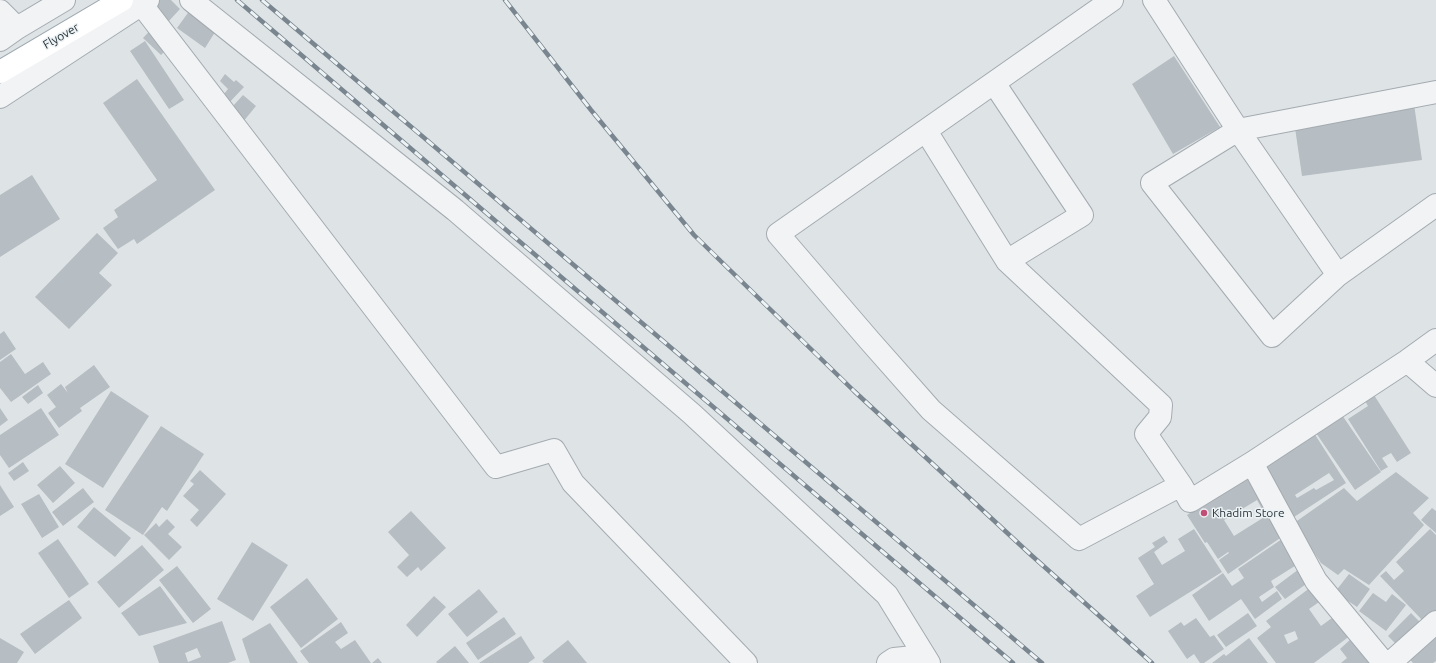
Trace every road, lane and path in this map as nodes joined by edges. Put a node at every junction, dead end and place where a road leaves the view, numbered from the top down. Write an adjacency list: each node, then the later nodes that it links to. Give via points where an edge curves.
1 (64, 0): 7 (street)
2 (191, 0): 23 (street, via 455,210 692,414 887,595)
3 (1112, 0): 9 (street)
4 (1154, 0): 12 (street)
5 (137, 2): 8 (main road, Flyover); 11 (street); 24 (street, via 496,467 554,450 573,483)
6 (0, 11): 7 (street)
7 (8, 34)
8 (0, 72)
9 (994, 83): 13 (street); 15 (street, via 1082,215)
10 (1436, 92): 12 (street)
11 (0, 97)
12 (1238, 130): 16 (street); 16 (street, via 1152,183 1272,336)
13 (926, 131): 15 (street); 21 (street, via 778,234 931,410 1079,539)
14 (1436, 205): 16 (street)
15 (1007, 261): 21 (street, via 1161,405 1160,417 1146,434)
16 (1338, 275)
17 (1436, 340): 18 (street)
18 (1407, 361): 19 (street); 20 (street)
19 (1436, 386)
20 (1252, 463): 21 (street, via 1190,501); 26 (street, via 1316,581)
21 (1181, 485)
22 (1436, 622): 26 (street)
23 (927, 659): 25 (street, via 894,658)
24 (746, 663)
25 (888, 663)
26 (1390, 663)

